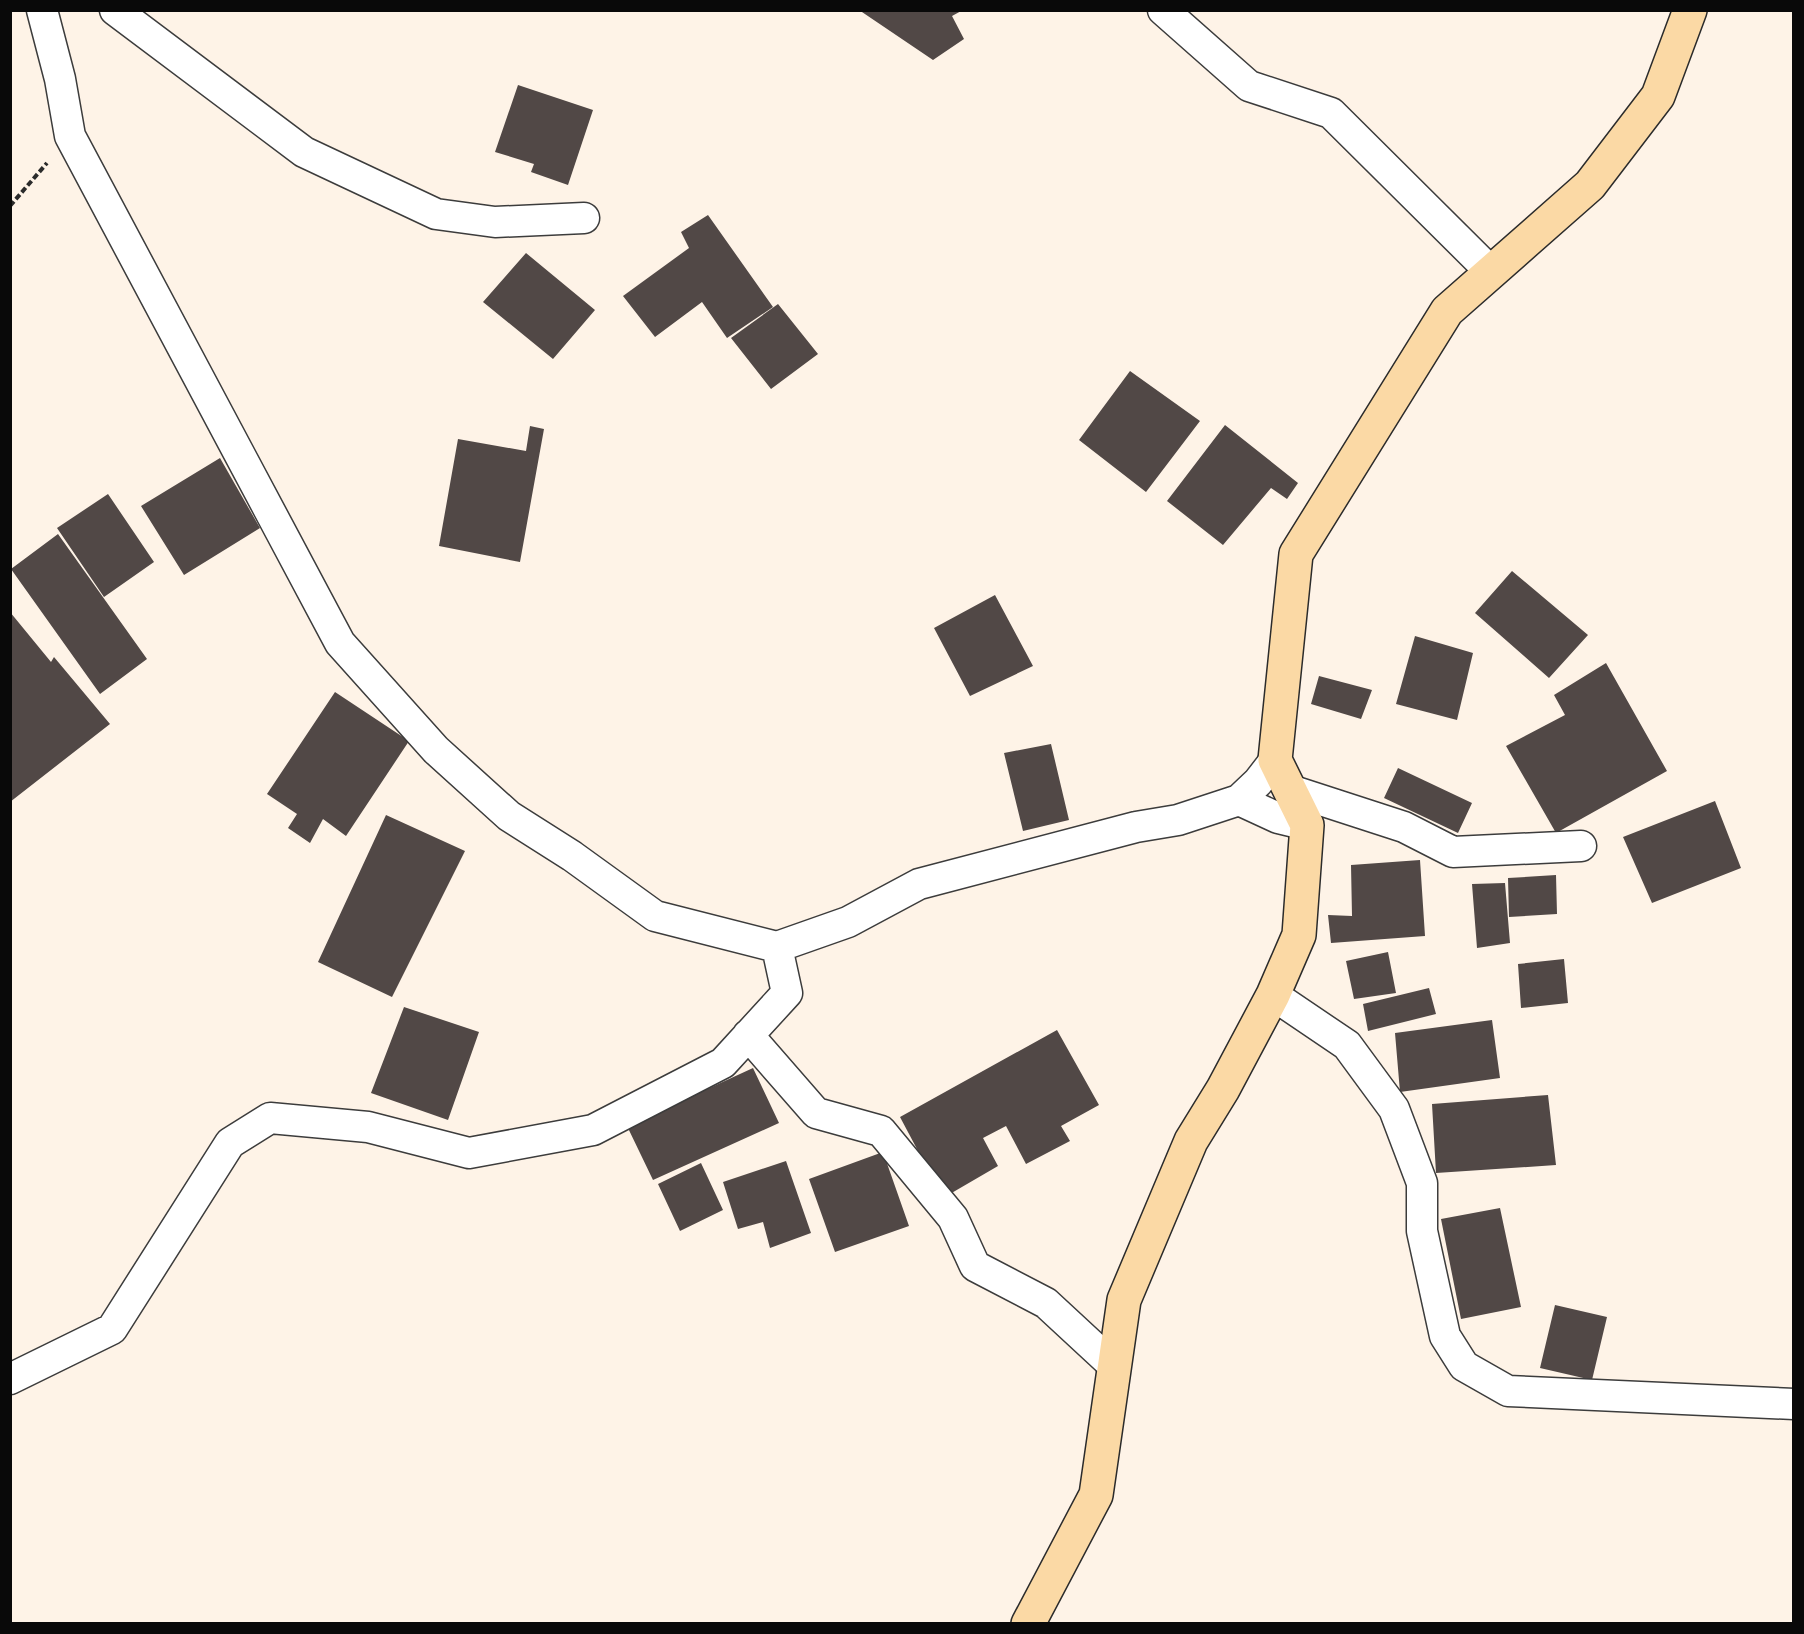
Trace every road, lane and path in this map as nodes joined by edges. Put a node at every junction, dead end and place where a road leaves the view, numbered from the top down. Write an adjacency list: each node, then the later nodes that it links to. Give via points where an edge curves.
1 (42, 10): 5 (street)
2 (115, 10): 7 (street, via 304,152 436,214 495,222)
3 (1164, 10): 8 (street, via 1249,86 1331,113)
4 (1690, 10): 8 (street, via 1658,96 1617,150 1590,185)
5 (70, 136): 6 (path); 14 (street, via 339,643 436,750 509,816 655,916)
6 (10, 206)
7 (584, 218)
8 (1491, 272): 9 (street, via 1447,311 1296,554)
9 (1275, 760): 10 (street); 11 (street)
10 (1290, 790): 12 (street); 13 (street, via 1404,827 1453,852)
11 (1239, 800): 12 (street, via 1278,818); 14 (street, via 1178,820 1136,827 919,884 848,922)
12 (1307, 825): 15 (street, via 1299,935)
13 (1581, 846)
14 (777, 947): 16 (street, via 787,993)
15 (1273, 995): 17 (street, via 1191,1141 1124,1300); 19 (street, via 1347,1045 1394,1109 1422,1183 1422,1231 1445,1336 1464,1366 1508,1391)
16 (748, 1035): 17 (street, via 816,1113 881,1131 953,1218 975,1266 1046,1303); 18 (street, via 723,1063 593,1130 469,1153 368,1127 270,1118 230,1143 112,1329)
17 (1114, 1366): 20 (street, via 1096,1495)
18 (10, 1380)
19 (1794, 1404)
20 (1028, 1623)

